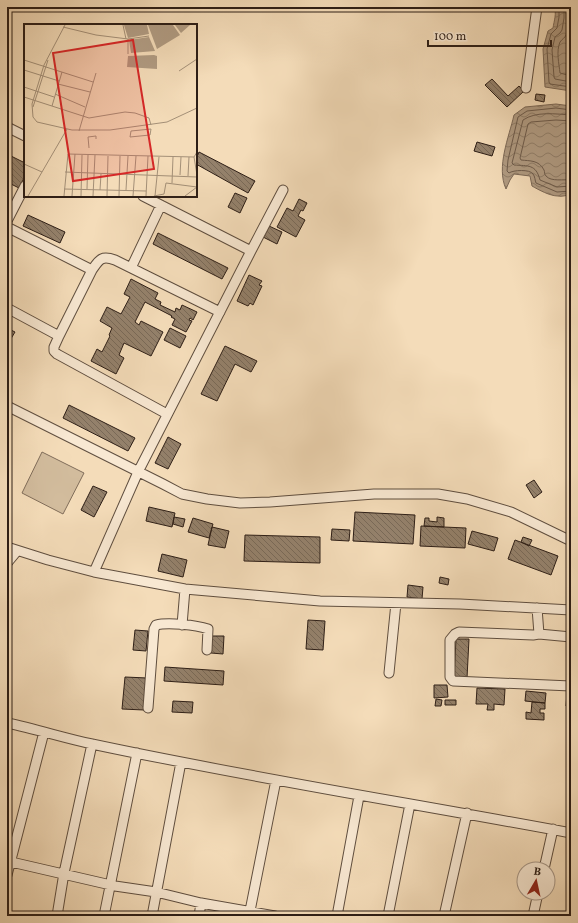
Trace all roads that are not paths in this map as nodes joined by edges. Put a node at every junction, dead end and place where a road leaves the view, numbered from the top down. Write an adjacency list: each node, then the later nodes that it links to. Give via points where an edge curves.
1 (537, 7): 2 (street)
2 (526, 88)
3 (7, 127): 4 (street)
4 (24, 136)
5 (24, 187): 8 (street)
6 (283, 190): 12 (street)
7 (145, 197): 9 (street)
8 (11, 202): 10 (street)
9 (161, 205): 12 (street); 13 (street)
10 (7, 221)
11 (7, 227): 14 (street)
12 (251, 251): 16 (street)
13 (131, 268): 14 (street, via 107,257 100,259); 16 (street)
14 (92, 270): 17 (street)
15 (7, 308): 17 (street)
16 (220, 312): 19 (street)
17 (59, 336): 19 (street, via 54,347 57,354)
18 (7, 406): 20 (street)
19 (168, 414): 20 (street)
20 (138, 472): 21 (street, via 182,494 207,500 240,503 374,494 438,494 467,499 511,512); 25 (street)
21 (571, 540)
22 (7, 547): 23 (street)
23 (17, 551): 24 (street); 25 (street)
24 (7, 563)
25 (94, 572): 26 (street)
26 (185, 589): 27 (street, via 320,601); 30 (street)
27 (396, 603): 28 (street); 34 (street)
28 (537, 608): 29 (street); 31 (street)
29 (571, 610)
30 (182, 625): 33 (street, via 208,629); 36 (street, via 160,624 154,629)
31 (539, 634): 32 (street); 35 (street, via 459,632 450,640 450,677 453,681)
32 (571, 637)
33 (207, 650)
34 (388, 673)
35 (571, 686)
36 (148, 708)
37 (7, 723): 38 (street)
38 (44, 732): 39 (street); 48 (street)
39 (92, 744): 40 (street); 50 (street)
40 (137, 753): 41 (street); 52 (street)
41 (181, 762): 42 (street); 53 (street)
42 (276, 780): 43 (street); 56 (street)
43 (359, 796): 44 (street); 62 (street)
44 (410, 804): 45 (street); 63 (street)
45 (467, 813): 46 (street); 64 (street)
46 (553, 830): 47 (street); 49 (street)
47 (571, 833)
48 (8, 861): 50 (street); 51 (street)
49 (546, 861)
50 (64, 873): 52 (street); 57 (street)
51 (7, 875)
52 (110, 885): 53 (street); 58 (street)
53 (156, 892): 55 (street); 59 (street)
54 (536, 901): 65 (street)
55 (202, 903): 56 (street); 60 (street)
56 (250, 914): 61 (street)
57 (57, 916)
58 (104, 916)
59 (152, 916)
60 (199, 916)
61 (275, 916)
62 (337, 916)
63 (388, 916)
64 (444, 916)
65 (533, 916)

